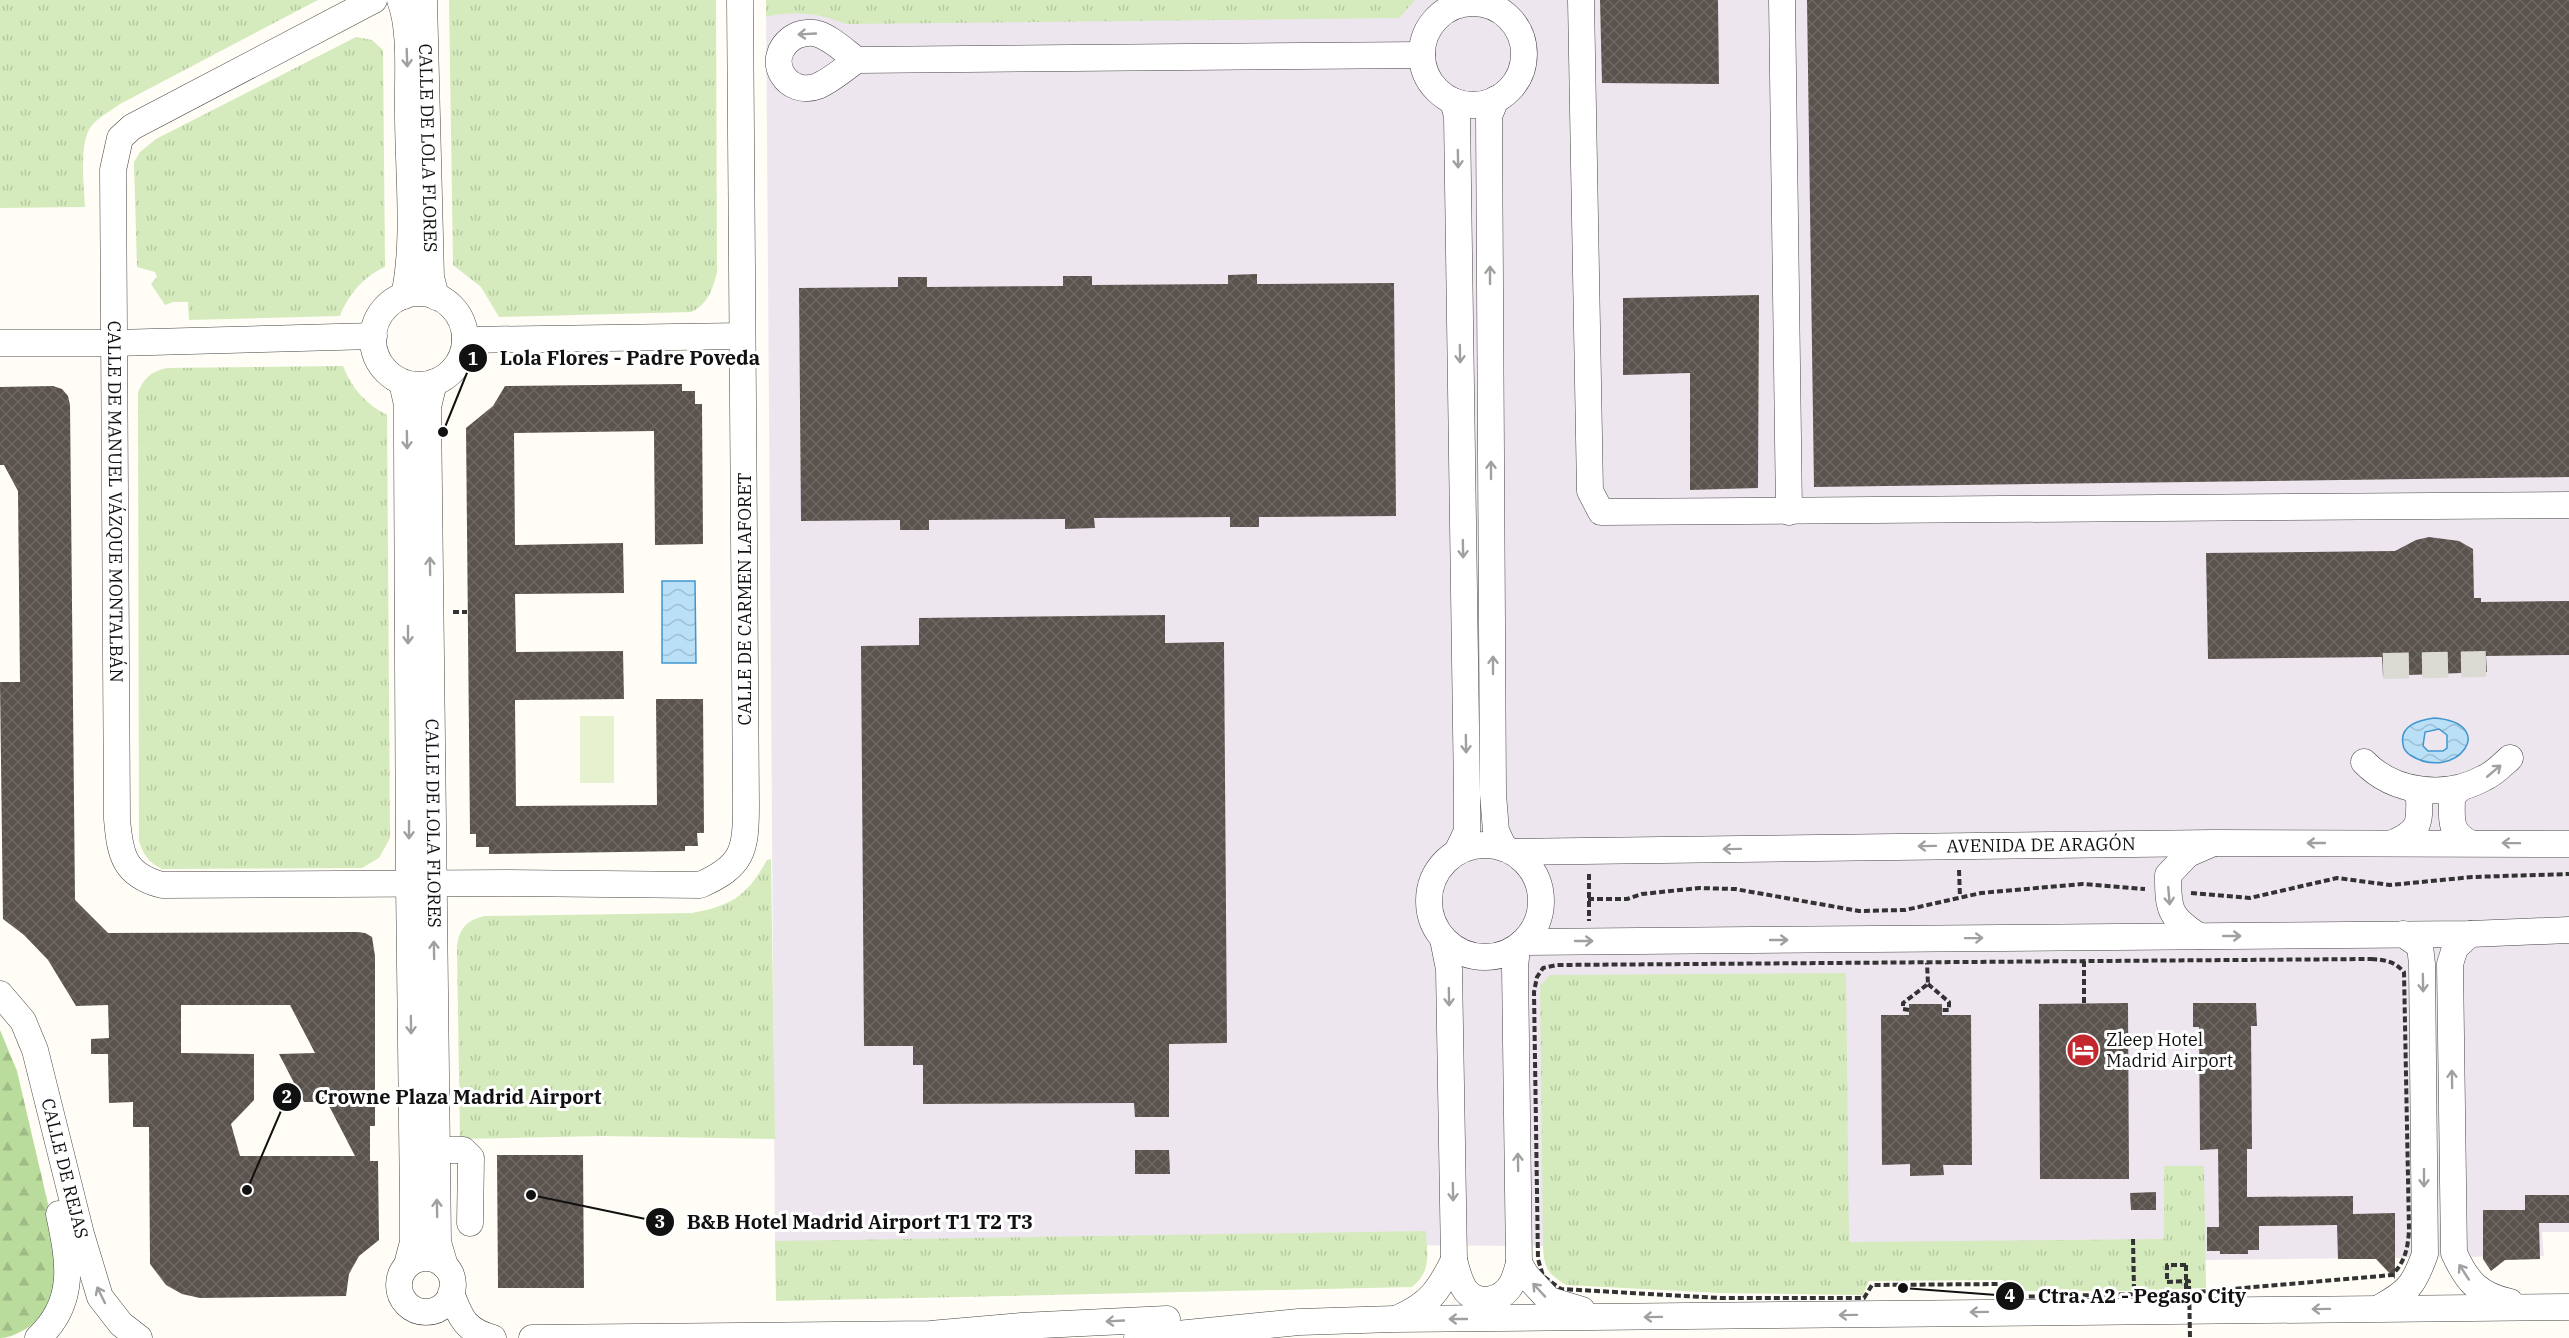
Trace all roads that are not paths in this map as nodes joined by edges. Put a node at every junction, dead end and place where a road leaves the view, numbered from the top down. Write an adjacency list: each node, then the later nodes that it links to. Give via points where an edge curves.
1 (374, 0): 19 (street, CALLE DE MANUEL VÁZQUE MONTALBÁN, via 132,128 120,138 113,170)
2 (400, 0): 13 (street, CALLE DE LOLA FLORES, one-way to 13, via 406,33 407,80 409,263)
3 (424, 0): 14 (street, CALLE DE LOLA FLORES, via 431,277)
4 (740, 0): 16 (street, CALLE DE CARMEN LAFORET)
5 (1581, 0): 23 (street, via 1590,491 1601,512)
6 (1782, 0): 23 (street)
7 (1443, 7): 8 (street, via 1472,3); 9 (street, via 1424,40)
8 (1502, 7): 11 (street, via 1519,33 1524,58 1520,75)
9 (1422, 56): 10 (street); 12 (street, via 1431,83)
10 (857, 60)
11 (1496, 99): 12 (street, via 1467,105); 32 (street, one-way to 11, via 1496,831 1493,794 1489,116)
12 (1453, 101): 33 (street, one-way to 33, via 1457,116 1467,794 1467,831)
13 (404, 296): 14 (street); 15 (street, via 383,312)
14 (436, 297): 17 (street, via 458,314)
15 (374, 336): 19 (street); 20 (street, via 377,358)
16 (742, 336): 17 (street); 34 (street, CALLE DE CARMEN LAFORET, via 746,830 738,858 724,875 700,885)
17 (465, 340): 21 (street, via 464,352 453,371)
18 (0, 343): 19 (street)
19 (114, 343): 34 (street, CALLE DE MANUEL VÁZQUE MONTALBÁN, via 117,819 126,864 145,880 162,885)
20 (402, 382): 21 (street); 34 (street, CALLE DE LOLA FLORES, one-way to 34, via 407,405)
21 (434, 382): 34 (street, CALLE DE LOLA FLORES, one-way to 21, via 428,407)
22 (2569, 505): 23 (street)
23 (1789, 512)
24 (2510, 758): 26 (street, one-way to 24, via 2486,778)
25 (2364, 762): 27 (street, via 2375,774)
26 (2461, 788): 27 (street); 30 (street, via 2452,796 2453,828 2458,837)
27 (2412, 789): 29 (street, via 2420,795 2420,821 2406,838)
28 (2214, 843): 29 (street, AVENIDA DE ARAGÓN, one-way to 28); 32 (street, AVENIDA DE ARAGÓN, one-way to 32); 38 (street, one-way to 38, via 2188,854 2168,875 2168,903 2179,924)
29 (2393, 843): 30 (street, AVENIDA DE ARAGÓN)
30 (2470, 843): 31 (street, AVENIDA DE ARAGÓN, one-way to 30)
31 (2569, 844)
32 (1509, 850): 33 (street, via 1488,845); 40 (street, via 1532,870 1542,894 1536,928)
33 (1457, 852): 39 (street, via 1434,877 1429,892 1429,909)
34 (421, 884): 43 (street, CALLE DE LOLA FLORES, one-way to 34); 47 (street, CALLE DE LOLA FLORES, one-way to 47, via 413,1242)
35 (2569, 930): 37 (street)
36 (2403, 934): 37 (street); 38 (street, one-way to 36); 52 (street, one-way to 52, via 2420,946 2422,964 2425,1254 2404,1295)
37 (2470, 934): 50 (street, one-way to 37, via 2489,1297 2464,1275 2454,1253 2450,964 2455,948)
38 (2199, 936): 40 (street, one-way to 38)
39 (1443, 939): 40 (street, via 1459,951 1478,957 1498,956); 45 (street, one-way to 45, via 1449,969)
40 (1521, 945): 46 (street, one-way to 40, via 1515,967)
41 (0, 994): 57 (street, CALLE DE REJAS, one-way to 41, via 121,1324 100,1297 35,1050 22,1021)
42 (0, 1011): 56 (street, CALLE DE REJAS, via 11,1025 29,1074 69,1270 65,1299)
43 (436, 1150): 44 (street, via 463,1150 471,1158); 48 (street, CALLE DE LOLA FLORES, one-way to 43, via 438,1242)
44 (470, 1223)
45 (1454, 1260): 46 (street, via 1467,1292 1487,1301 1503,1295 1513,1284); 54 (street, via 1440,1288 1419,1309)
46 (1519, 1263): 53 (street, one-way to 46, via 1549,1300)
47 (407, 1265): 48 (street, via 426,1257); 49 (street, via 398,1287 404,1303 411,1308 435,1310)
48 (445, 1266): 49 (street, via 452,1276)
49 (452, 1293): 58 (street, via 470,1329)
50 (2531, 1307): 51 (street); 52 (street)
51 (2569, 1307)
52 (2379, 1308): 53 (street, one-way to 53)
53 (1608, 1317): 54 (street, one-way to 54)
54 (1394, 1319): 55 (street)
55 (1299, 1322): 59 (street, one-way to 59, via 1196,1318 930,1334); 60 (street)
56 (38, 1338)
57 (139, 1338)
58 (494, 1338)
59 (532, 1338)
60 (1137, 1338)

